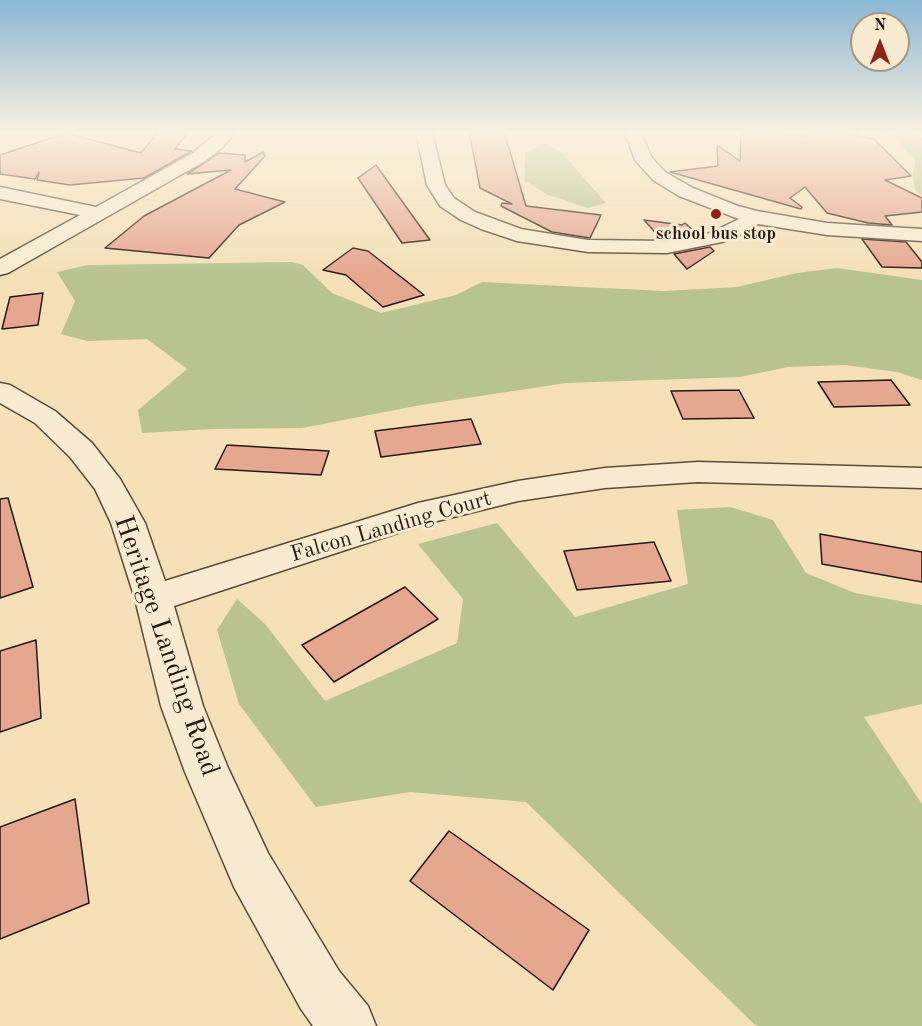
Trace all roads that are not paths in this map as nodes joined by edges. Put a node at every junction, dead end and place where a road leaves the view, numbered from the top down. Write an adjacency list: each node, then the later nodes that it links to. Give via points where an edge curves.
1 (160, 179): 5 (street)
2 (435, 179): 6 (street, via 447,201 488,225 588,246 657,247 715,238)
3 (665, 179): 6 (street, via 703,199)
4 (0, 193): 5 (street)
5 (98, 213): 8 (street)
6 (755, 217): 7 (street, via 827,229)
7 (922, 235)
8 (0, 268)
9 (0, 391): 11 (street, Heritage Landing Road, via 45,417 81,450 109,486 128,523)
10 (922, 478): 11 (street, Falcon Landing Court, via 698,472 605,478 518,491 418,514)
11 (153, 599): 12 (street, Heritage Landing Road, via 182,706 251,870 320,990)
12 (348, 1026)

